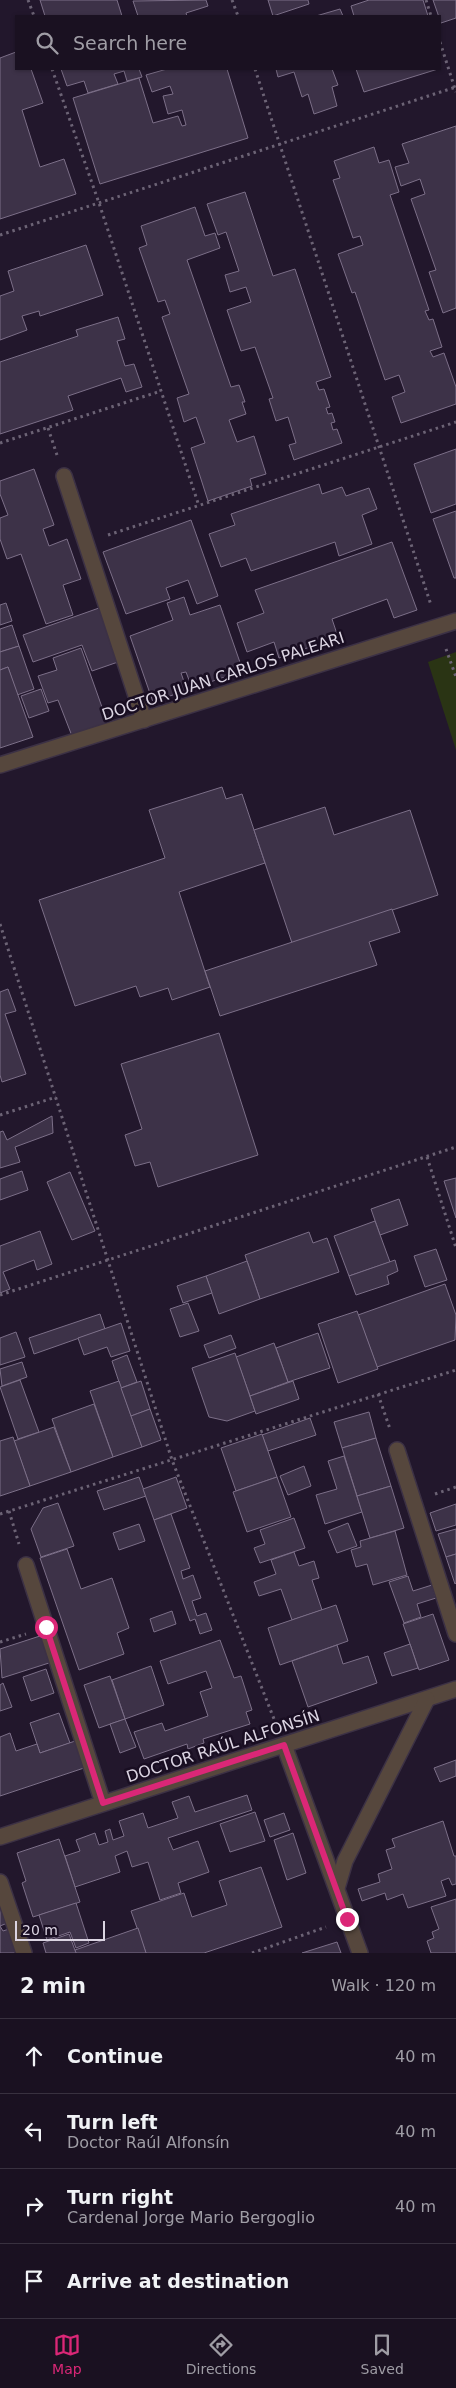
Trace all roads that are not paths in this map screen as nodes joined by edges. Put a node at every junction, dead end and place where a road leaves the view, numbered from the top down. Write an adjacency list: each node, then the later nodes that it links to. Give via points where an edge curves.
1 (64, 476): 3 (street)
2 (456, 621): 3 (street, DOCTOR JUAN CARLOS PALEARI)
3 (144, 720): 4 (street, DOCTOR JUAN CARLOS PALEARI)
4 (0, 765)
5 (396, 1450): 7 (street)
6 (26, 1565): 11 (street)
7 (456, 1634)
8 (456, 1689): 9 (street, DOCTOR RAÚL ALFONSÍN)
9 (427, 1699): 10 (street, DOCTOR RAÚL ALFONSÍN); 14 (street, via 345,1861)
10 (284, 1745): 11 (street, DOCTOR RAÚL ALFONSÍN); 14 (street)
11 (103, 1803): 12 (street, DOCTOR RAÚL ALFONSÍN)
12 (0, 1837)
13 (0, 1882): 15 (street)
14 (337, 1888): 16 (street)
15 (24, 1953)
16 (360, 1953)

